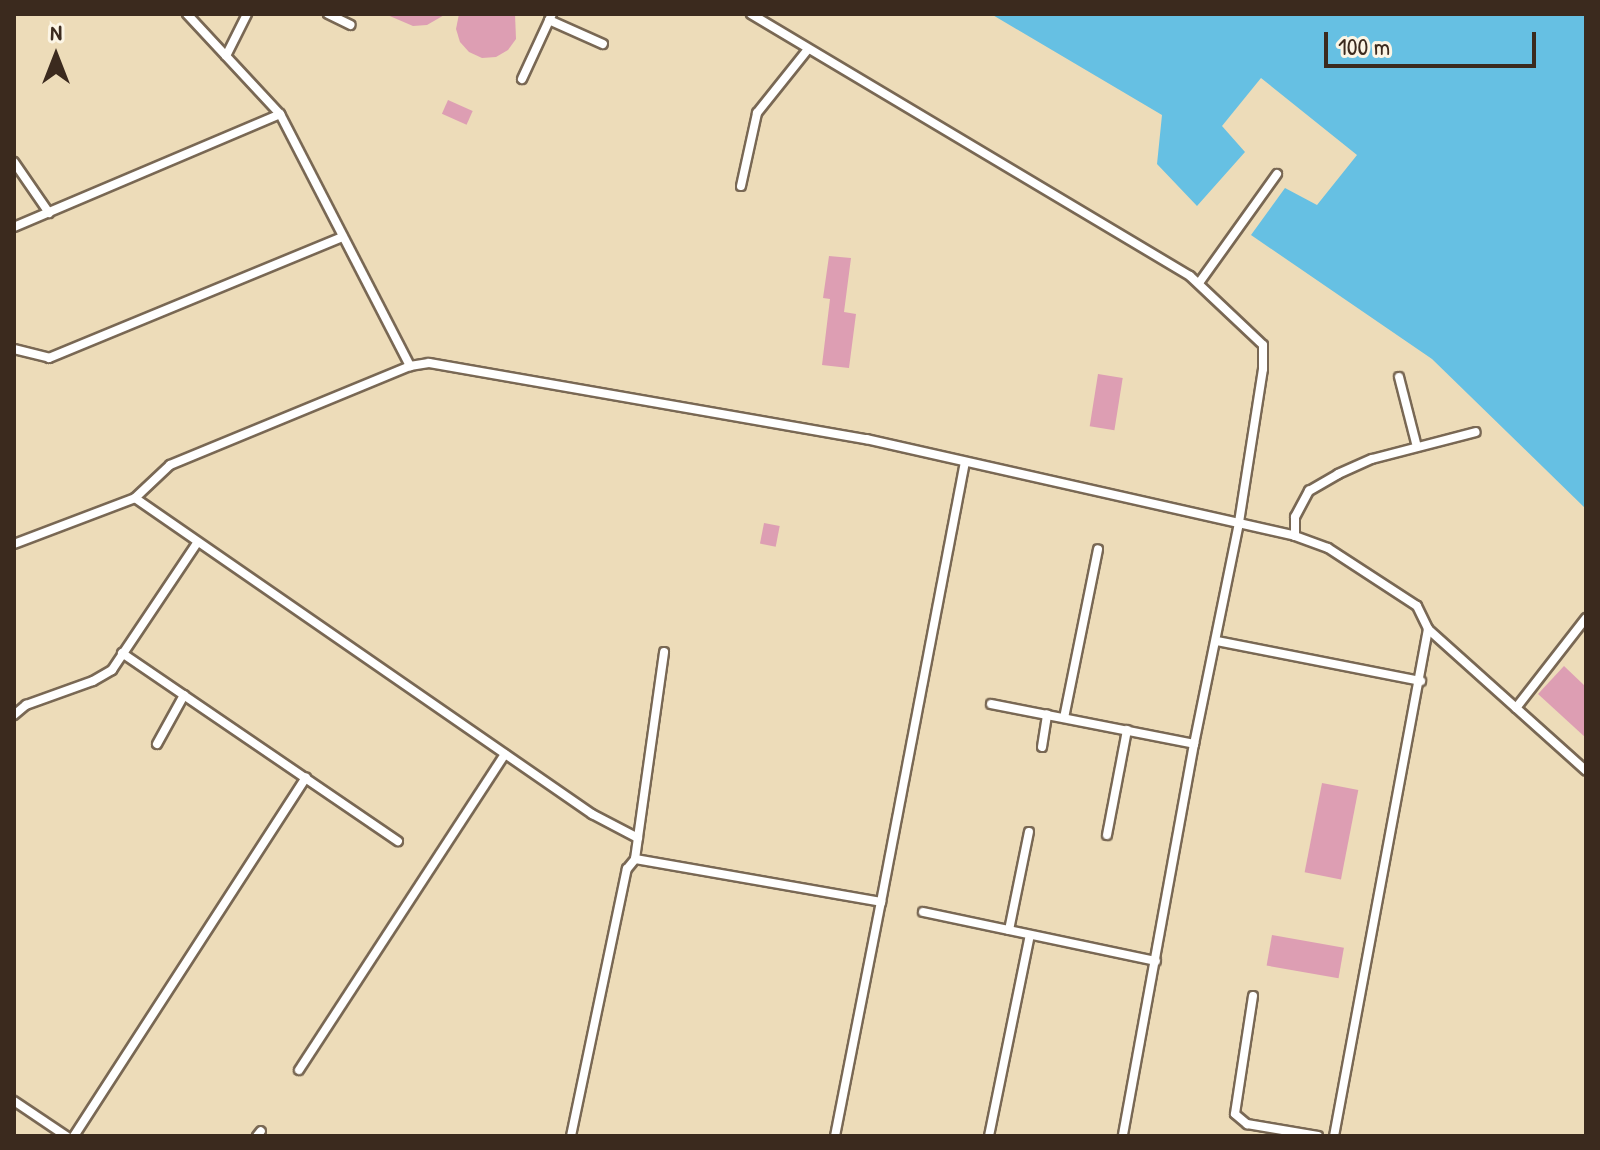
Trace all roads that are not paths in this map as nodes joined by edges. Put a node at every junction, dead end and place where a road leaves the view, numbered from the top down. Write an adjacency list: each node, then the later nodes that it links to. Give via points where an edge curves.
1 (187, 14): 10 (lane)
2 (247, 14): 10 (lane)
3 (328, 14): 7 (lane)
4 (751, 14): 6 (lane)
5 (550, 17): 8 (lane); 11 (lane)
6 (763, 17): 9 (lane)
7 (351, 25)
8 (603, 44)
9 (808, 49): 15 (lane, via 757,113); 19 (lane)
10 (226, 56): 12 (lane)
11 (522, 79)
12 (280, 114): 16 (lane); 18 (lane)
13 (14, 162): 16 (lane)
14 (1277, 174): 19 (lane)
15 (741, 186)
16 (49, 213): 17 (lane)
17 (14, 227)
18 (343, 237): 20 (lane, via 49,358); 21 (lane)
19 (1199, 283): 27 (lane, via 1255,336 1265,354)
20 (14, 349)
21 (410, 366): 25 (lane, via 429,363 866,439); 26 (lane, via 170,465)
22 (1399, 377): 24 (lane)
23 (1476, 432): 24 (lane)
24 (1417, 447): 28 (lane, via 1372,459 1309,491 1295,517)
25 (965, 463): 27 (lane); 56 (lane)
26 (135, 498): 29 (lane); 30 (lane)
27 (1239, 523): 28 (lane); 34 (lane)
28 (1295, 536): 33 (lane, via 1328,548 1399,593 1417,606)
29 (197, 543): 36 (lane); 48 (lane)
30 (14, 544)
31 (1098, 549): 43 (lane)
32 (1586, 618): 40 (lane)
33 (1428, 629): 37 (lane); 40 (lane)
34 (1217, 641): 37 (lane); 46 (lane)
35 (664, 652): 53 (lane)
36 (122, 653): 38 (lane); 42 (lane, via 112,670 93,681 26,705)
37 (1421, 681): 71 (lane)
38 (184, 695): 45 (lane); 50 (lane)
39 (991, 704): 41 (lane)
40 (1516, 708): 49 (lane)
41 (1047, 714): 43 (lane); 47 (lane)
42 (14, 715)
43 (1064, 718): 44 (lane)
44 (1127, 730): 46 (lane); 52 (lane)
45 (157, 744)
46 (1194, 744): 60 (lane)
47 (1042, 747)
48 (505, 754): 53 (lane, via 614,828); 62 (lane)
49 (1586, 771)
50 (306, 778): 54 (lane); 65 (lane)
51 (1029, 832): 58 (lane)
52 (1107, 835)
53 (638, 838): 55 (lane)
54 (398, 841)
55 (635, 859): 56 (lane); 66 (lane, via 627,869)
56 (881, 902): 67 (lane)
57 (923, 912): 58 (lane)
58 (1009, 930): 59 (lane)
59 (1030, 935): 60 (lane); 68 (lane)
60 (1156, 961): 69 (lane)
61 (1253, 996): 70 (lane, via 1235,1114 1247,1124)
62 (299, 1070)
63 (14, 1101): 64 (lane)
64 (66, 1136)
65 (74, 1136)
66 (571, 1136)
67 (835, 1136)
68 (989, 1136)
69 (1123, 1136)
70 (1318, 1136)
71 (1334, 1136)

